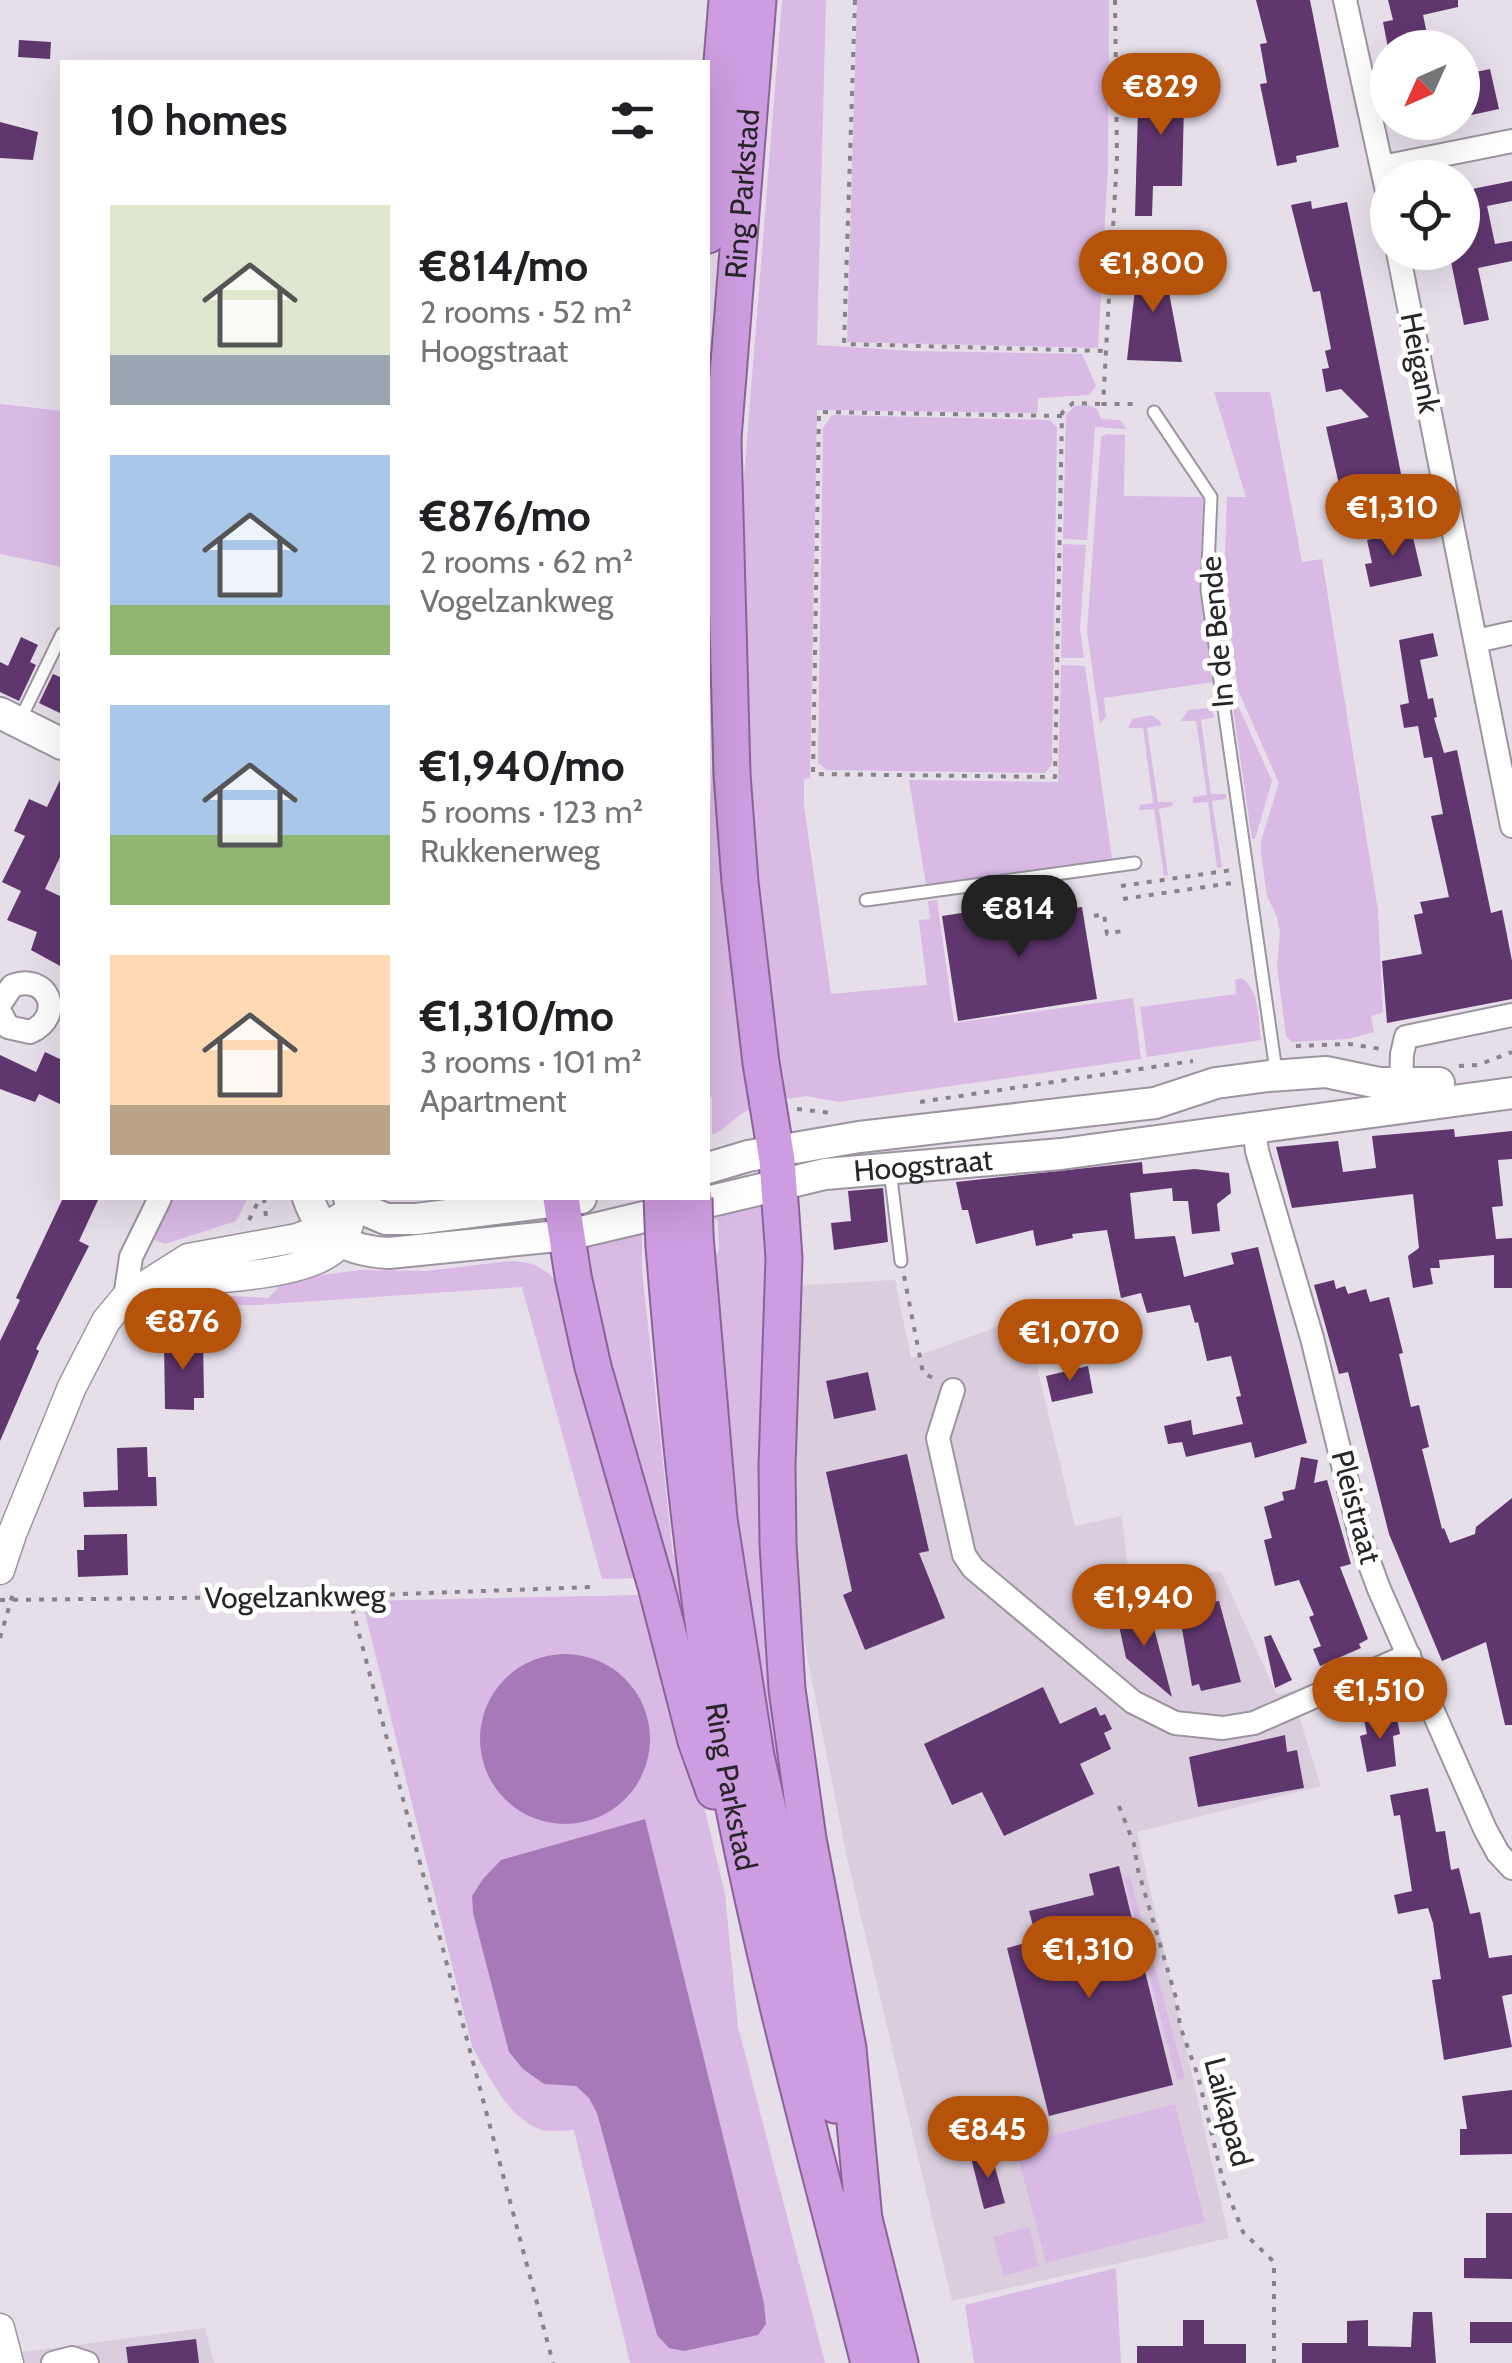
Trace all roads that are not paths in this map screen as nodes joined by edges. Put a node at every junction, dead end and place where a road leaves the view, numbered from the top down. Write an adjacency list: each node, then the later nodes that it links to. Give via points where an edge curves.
1 (727, 0): 7 (highway, Ring Parkstad)
2 (758, 0): 10 (highway, Ring Parkstad)
3 (1346, 0): 5 (street)
4 (1512, 141): 6 (street)
5 (1380, 160)
6 (1421, 160)
7 (710, 210)
8 (1402, 270): 14 (street, Heigank)
9 (1154, 412): 25 (lane, In de Bende, via 1211,496 1208,590)
10 (723, 441): 11 (highway, Ring Parkstad); 31 (highway, via 732,774)
11 (710, 604)
12 (1512, 634): 14 (street)
13 (60, 637): 15 (lane)
14 (1476, 641): 17 (street, Heigank)
15 (10, 717): 16 (main road)
16 (60, 743)
17 (1512, 826)
18 (1135, 863): 19 (lane)
19 (866, 900)
20 (0, 1004): 23 (street, via 12,986 35,984)
21 (0, 1012): 23 (street, via 8,1027 22,1033)
22 (1512, 1015): 26 (street, via 1406,1037)
23 (55, 1021)
24 (1512, 1075): 26 (main road, Hoogstraat)
25 (1273, 1076): 26 (main road, Hoogstraat, via 1326,1072); 28 (main road, via 1221,1102 1220,1116); 28 (main road, via 1299,1084 1303,1100 1296,1109); 31 (main road, Hoogstraat, via 1216,1083 1155,1102 860,1137)
26 (1401, 1084)
27 (1512, 1093): 28 (main road, Hoogstraat)
28 (1246, 1127): 29 (main road, Hoogstraat, via 1061,1154); 48 (street, Pleistraat, via 1312,1338 1362,1543)
29 (890, 1166): 31 (main road, Hoogstraat, via 825,1174); 42 (lane)
30 (710, 1168): 31 (main road, Hoogstraat)
31 (777, 1168): 32 (main road, Hoogstraat); 51 (highway, via 785,1282 778,1544 787,1689 848,2048)
32 (710, 1181)
33 (159, 1200): 44 (street, via 131,1258)
34 (309, 1200): 40 (main road)
35 (610, 1200): 39 (main road, Hoogstraat)
36 (663, 1200): 41 (highway, Ring Parkstad, bridge)
37 (693, 1200): 41 (highway, Ring Parkstad, bridge)
38 (353, 1202): 39 (main road, Hoogstraat, via 386,1219); 40 (street)
39 (568, 1208): 40 (main road, Hoogstraat, via 389,1254); 50 (highway, via 573,1276 589,1350 696,1741)
40 (331, 1236): 43 (street, via 188,1258); 43 (street, via 318,1259 195,1280)
41 (679, 1241): 50 (highway, Ring Parkstad, via 691,1531 732,1800); 51 (highway, Ring Parkstad, via 756,1756)
42 (901, 1261)
43 (154, 1280): 44 (street)
44 (125, 1298): 46 (street, via 72,1387)
45 (953, 1390): 48 (street, via 938,1438 964,1555 1154,1715 1204,1728 1254,1723)
46 (6, 1532): 47 (street)
47 (8, 1577)
48 (1409, 1655): 49 (street, Pleistraat, via 1485,1830)
49 (1512, 1868)
50 (756, 1910): 56 (highway, Ring Parkstad)
51 (864, 2220): 57 (highway, Ring Parkstad)
52 (0, 2328): 53 (street)
53 (9, 2363)
54 (53, 2363): 55 (street)
55 (88, 2363)
56 (869, 2363)
57 (900, 2363)

